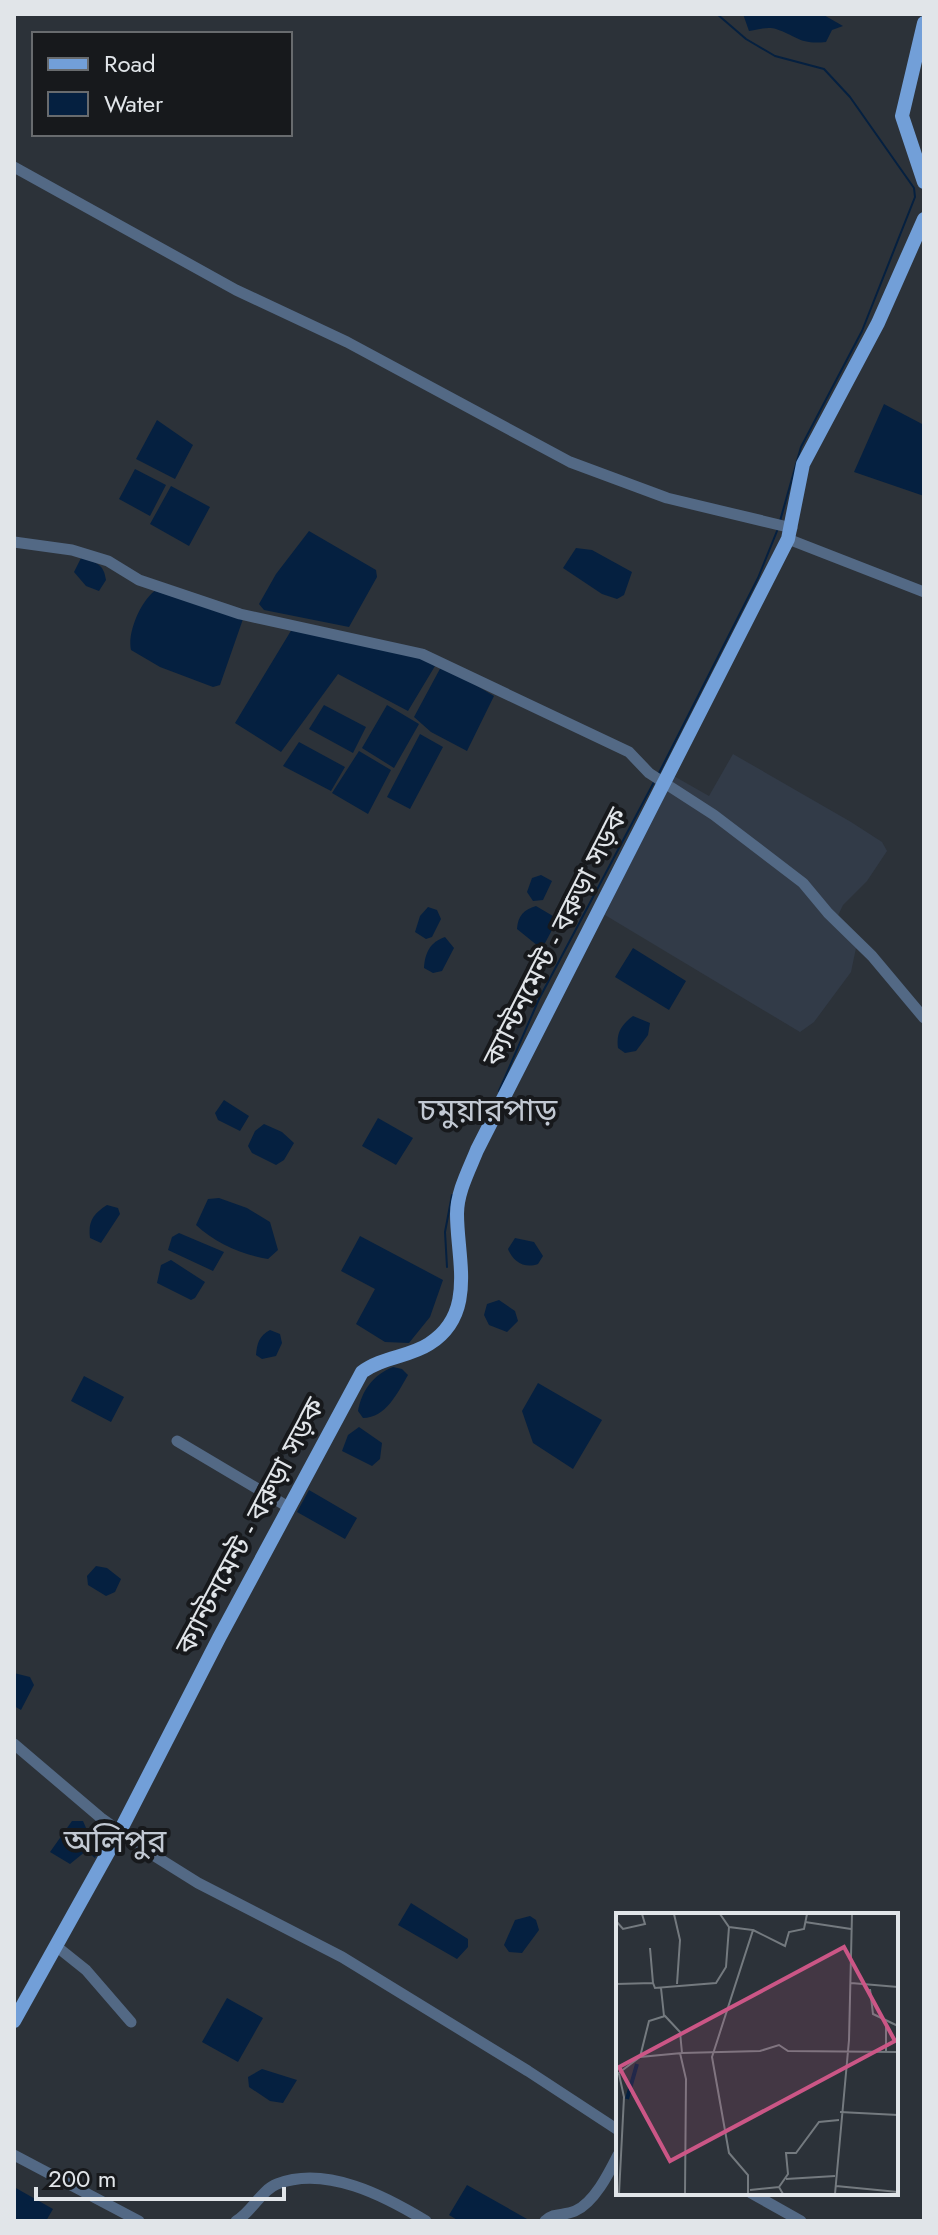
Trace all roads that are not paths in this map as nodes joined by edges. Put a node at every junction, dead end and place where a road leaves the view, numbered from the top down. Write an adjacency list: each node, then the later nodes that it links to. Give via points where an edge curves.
1 (924, 23): 3 (main road, via 902,116)
2 (14, 167): 5 (street, via 236,290 347,342 570,462 667,498 773,523)
3 (924, 182)
4 (924, 219): 5 (main road, ক্যান্টনমেন্ট - বরুড়া সড়ক, via 878,323 803,464)
5 (790, 533): 7 (street); 8 (main road, ক্যান্টনমেন্ট - বরুড়া সড়ক)
6 (14, 542): 8 (street, via 108,561 139,580 240,614 422,654 629,752)
7 (924, 592)
8 (664, 783): 9 (street, via 803,883); 11 (main road, ক্যান্টনমেন্ট - বরুড়া সড়ক, via 522,1057 460,1193 462,1294 449,1325 429,1344 362,1372)
9 (924, 1018)
10 (177, 1441): 11 (street)
11 (290, 1508): 13 (main road, ক্যান্টনমেন্ট - বরুড়া সড়ক)
12 (14, 1744): 13 (street)
13 (120, 1831): 14 (main road, ক্যান্টনমেন্ট - বরুড়া সড়ক); 17 (street, via 198,1883 342,1957)
14 (56, 1946): 15 (main road, ক্যান্টনমেন্ট - বরুড়া সড়ক); 16 (street, via 86,1970)
15 (14, 2021)
16 (131, 2022)
17 (616, 2129)
18 (14, 2155): 21 (street)
19 (616, 2158): 24 (street, via 587,2201 574,2212)
20 (755, 2195): 25 (street)
21 (139, 2221)
22 (236, 2221): 23 (street, via 274,2185 298,2179 343,2182)
23 (426, 2221)
24 (545, 2221)
25 (801, 2221)

